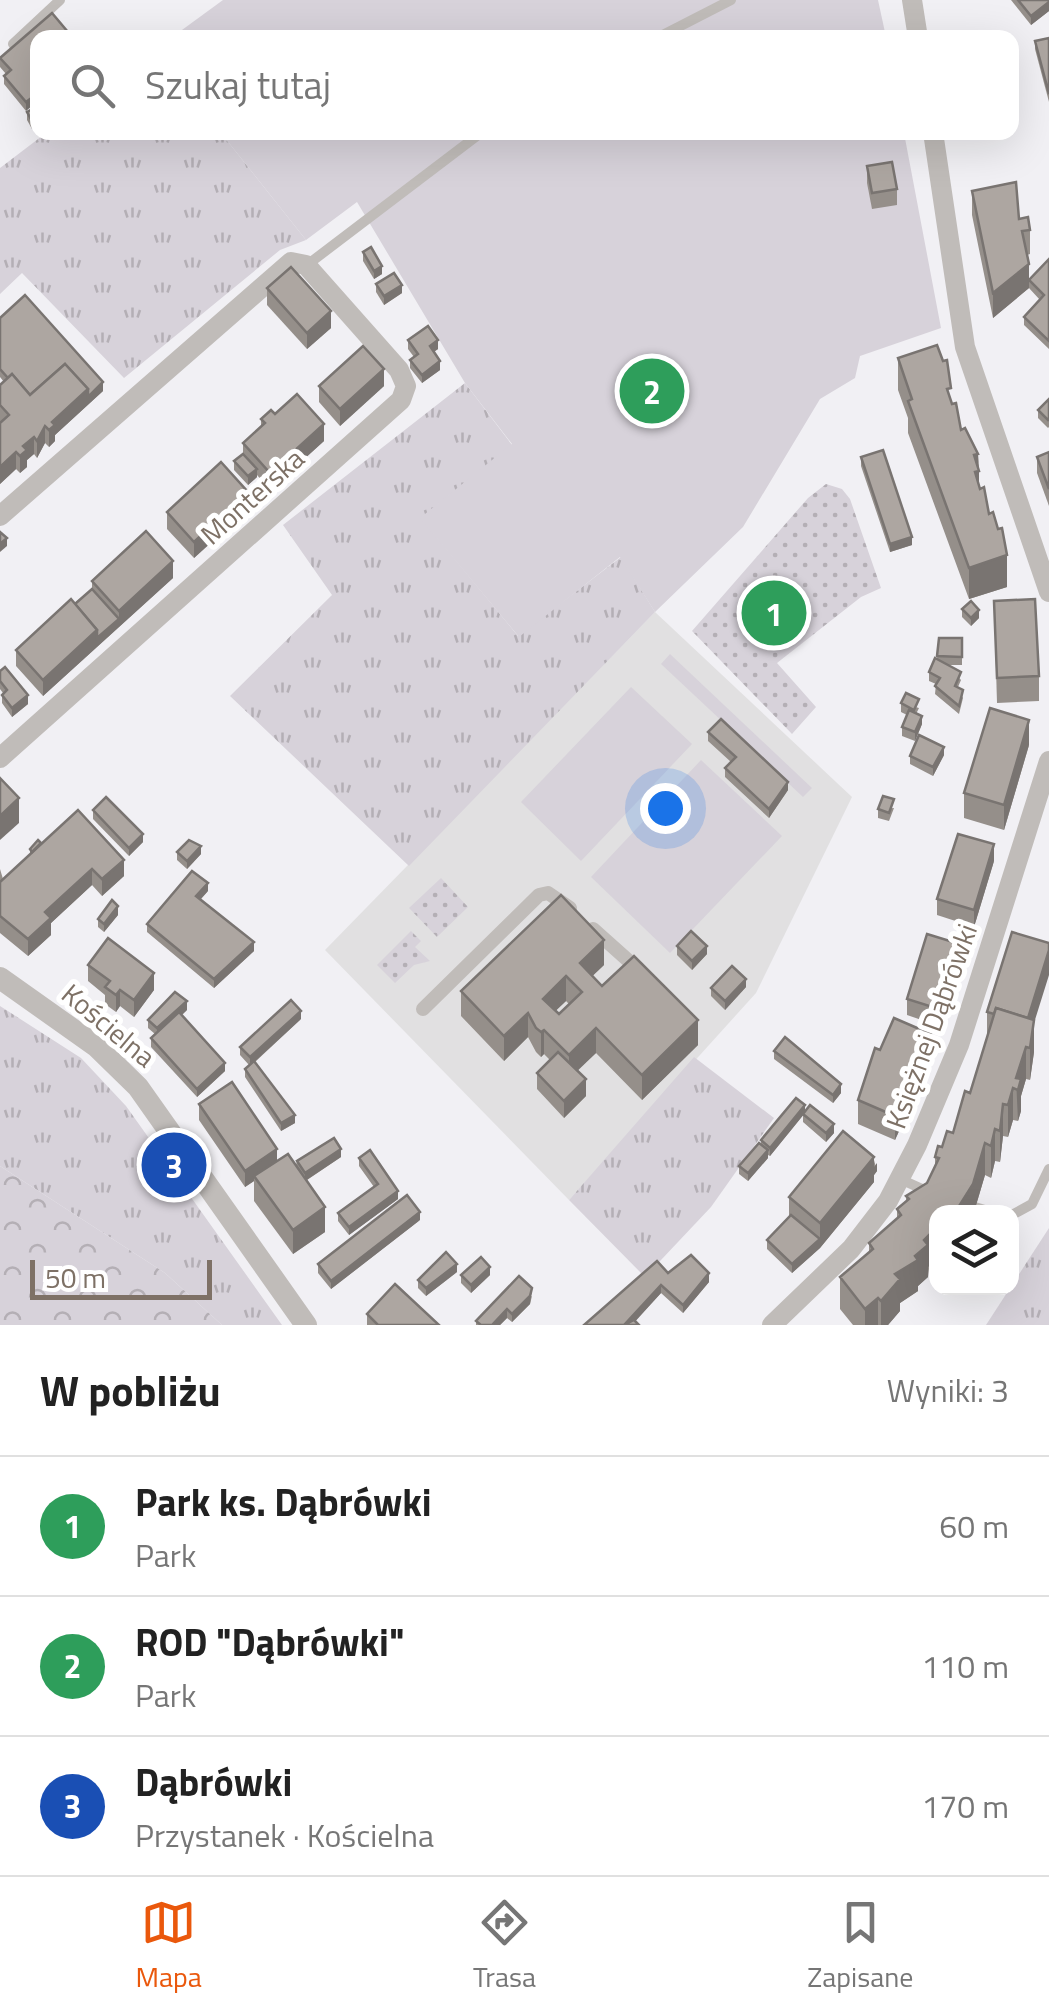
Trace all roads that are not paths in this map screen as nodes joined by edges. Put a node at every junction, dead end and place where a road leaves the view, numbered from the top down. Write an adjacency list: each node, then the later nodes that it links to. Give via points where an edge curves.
1 (60, 0): 6 (lane)
2 (732, 0): 4 (lane)
3 (912, 0): 5 (street)
4 (672, 30)
5 (917, 30)
6 (12, 44)
7 (471, 140): 9 (lane)
8 (933, 140): 11 (street, via 965,347)
9 (298, 264): 10 (street); 12 (street, Monterska, via 399,370 406,386 401,400)
10 (0, 516)
11 (1049, 592)
12 (0, 758)
13 (1049, 761): 18 (street, Księżnej Dąbrówki, via 1000,933 942,1089)
14 (0, 978): 21 (street, Kościelna, via 96,1046 138,1087)
15 (648, 978): 16 (street, via 561,899 539,895)
16 (423, 1009)
17 (1049, 1169): 20 (lane, via 1032,1204)
18 (900, 1179): 19 (lane); 22 (street, Księżnej Dąbrówki, via 851,1249)
19 (937, 1196)
20 (1019, 1211)
21 (306, 1325)
22 (772, 1325)

